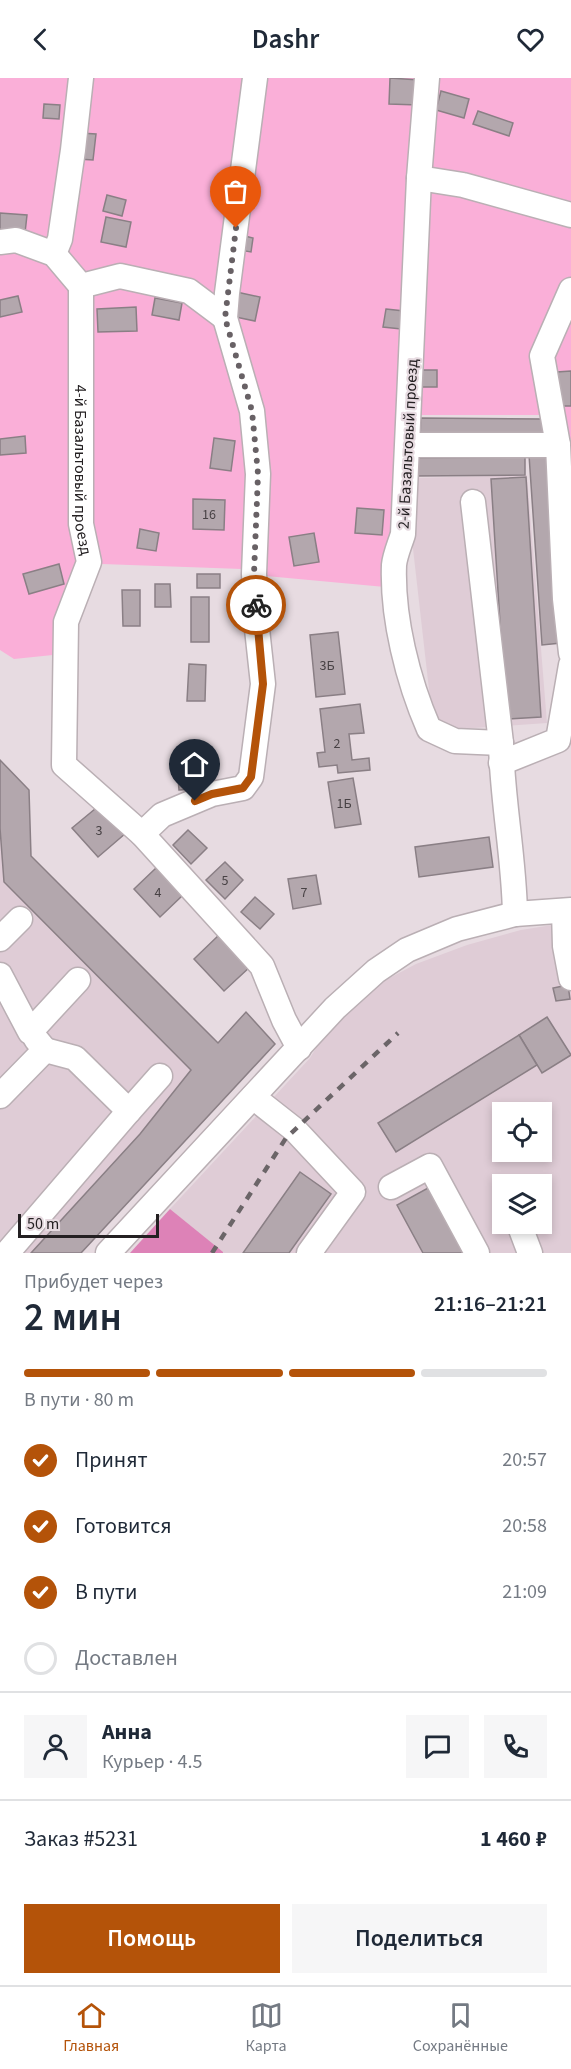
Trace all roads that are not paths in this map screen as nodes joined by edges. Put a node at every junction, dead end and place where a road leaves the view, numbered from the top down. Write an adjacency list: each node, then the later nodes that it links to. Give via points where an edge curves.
1 (81, 78): 7 (street, via 60,239)
2 (255, 78): 10 (street)
3 (427, 78): 4 (street, 2-й Базальтовый проезд)
4 (419, 178): 5 (street, via 463,185); 11 (street, 2-й Базальтовый проезд)
5 (571, 215)
6 (0, 242): 7 (street, via 16,240)
7 (54, 254): 8 (street)
8 (81, 286): 10 (street, via 120,276 189,291); 17 (street, 4-й Базальтовый проезд, via 81,524 89,562 66,622 64,765)
9 (571, 290): 12 (street, via 542,356)
10 (225, 318): 17 (street, via 252,411 258,474 254,574 263,684 251,777 243,788 212,794 162,815)
11 (408, 445): 12 (street); 16 (street, 2-й Базальтовый проезд, via 403,534 394,563 395,615 418,703 429,729 455,741)
12 (558, 445): 14 (street)
13 (473, 502): 16 (street)
14 (571, 653)
15 (571, 665): 16 (street, via 558,740)
16 (501, 753): 19 (street)
17 (142, 834): 26 (street, 4-й Базальтовый проезд, via 262,966)
18 (567, 910): 19 (street); 23 (street, via 565,946)
19 (515, 914): 26 (street, via 457,929 407,950 375,971)
20 (20, 919): 21 (street)
21 (0, 939)
22 (0, 975): 25 (street)
23 (571, 978)
24 (78, 980): 25 (street)
25 (38, 1041): 28 (street); 30 (street, via 75,1058)
26 (299, 1048): 29 (street)
27 (160, 1076): 30 (street)
28 (0, 1096)
29 (253, 1097): 34 (street); 35 (street, via 295,1130 353,1192)
30 (129, 1111): 33 (street)
31 (391, 1186): 36 (street, via 430,1166)
32 (523, 1234): 37 (street)
33 (7, 1253)
34 (108, 1253)
35 (309, 1253)
36 (477, 1253)
37 (530, 1253)

